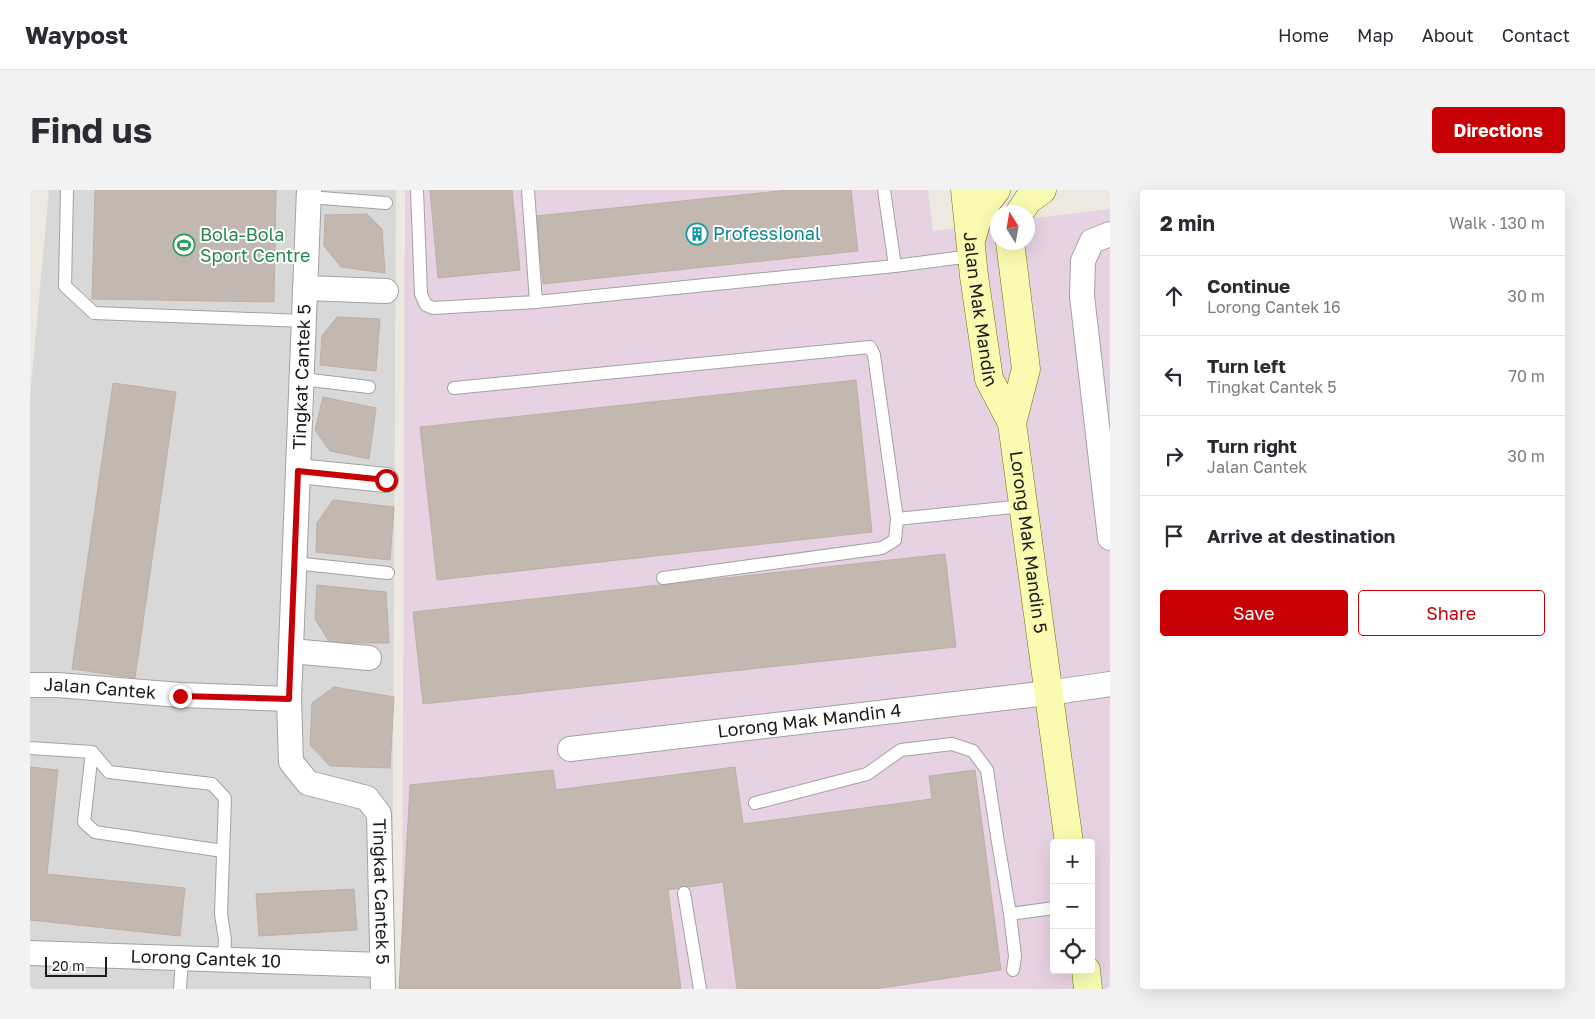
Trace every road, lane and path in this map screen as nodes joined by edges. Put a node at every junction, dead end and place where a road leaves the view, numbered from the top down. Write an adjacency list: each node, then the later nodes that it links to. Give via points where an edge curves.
1 (67, 190): 20 (lane, via 65,286 94,312)
2 (417, 190): 19 (lane, via 421,294 426,305 433,308)
3 (528, 190): 19 (lane)
4 (884, 190): 16 (lane)
5 (965, 190): 15 (street, Jalan Mak Mandin)
6 (996, 190): 15 (street, via 985,202 975,226)
7 (1004, 190): 11 (street)
8 (1042, 190): 12 (street)
9 (309, 193): 10 (lane); 17 (street, Tingkat Cantek 5)
10 (386, 203)
11 (1005, 205)
12 (1025, 205)
13 (1110, 234): 29 (street, via 1092,241 1082,261 1082,296)
14 (1011, 250): 24 (street, Lorong Mak Mandin 5, via 1026,369)
15 (971, 252): 16 (lane); 24 (street, Jalan Mak Mandin, via 989,379)
16 (895, 266): 19 (lane)
17 (305, 288): 18 (street); 20 (street, Tingkat Cantek 5)
18 (386, 291)
19 (536, 302)
20 (304, 321): 21 (street, Tingkat Cantek 5)
21 (302, 379): 22 (lane); 25 (street, Tingkat Cantek 5)
22 (369, 388)
23 (454, 388): 28 (lane, via 870,347 874,355)
24 (1012, 423): 27 (street, Lorong Mak Mandin 5)
25 (298, 471): 26 (street); 30 (street, Tingkat Cantek 5)
26 (386, 480)
27 (1023, 506): 28 (lane); 37 (street, Lorong Mak Mandin 5)
28 (897, 518): 32 (lane, via 895,540 882,548)
29 (1110, 538)
30 (294, 563): 31 (lane); 33 (street, Tingkat Cantek 5)
31 (388, 574)
32 (663, 578)
33 (291, 651): 34 (street); 38 (street, Tingkat Cantek 5)
34 (370, 658)
35 (1110, 684): 37 (street, Lorong Mak Mandin 4)
36 (30, 685): 38 (street, Jalan Cantek, via 180,696)
37 (1048, 693): 40 (street, Lorong Mak Mandin 4); 43 (street, Lorong Mak Mandin 5)
38 (289, 699): 51 (street, Tingkat Cantek 5, via 291,762 308,783 367,798 378,814)
39 (30, 748): 41 (lane)
40 (570, 749)
41 (92, 752): 44 (lane, via 110,772 212,784 225,798); 44 (lane, via 84,822 95,832)
42 (755, 803): 47 (lane, via 867,774 901,750 952,744 973,751 987,770)
43 (1068, 839)
44 (223, 851): 50 (lane, via 220,914 225,940)
45 (684, 893): 56 (lane)
46 (1050, 909): 47 (lane)
47 (1010, 914): 52 (lane, via 1015,956)
48 (30, 953): 49 (street, Lorong Cantek 10)
49 (182, 958): 50 (street, Lorong Cantek 10); 54 (lane)
50 (224, 959): 51 (street, Lorong Cantek 10)
51 (382, 965): 55 (street, Tingkat Cantek 5)
52 (1013, 970)
53 (1086, 974): 57 (street)
54 (180, 989)
55 (383, 989)
56 (700, 989)
57 (1088, 989)

